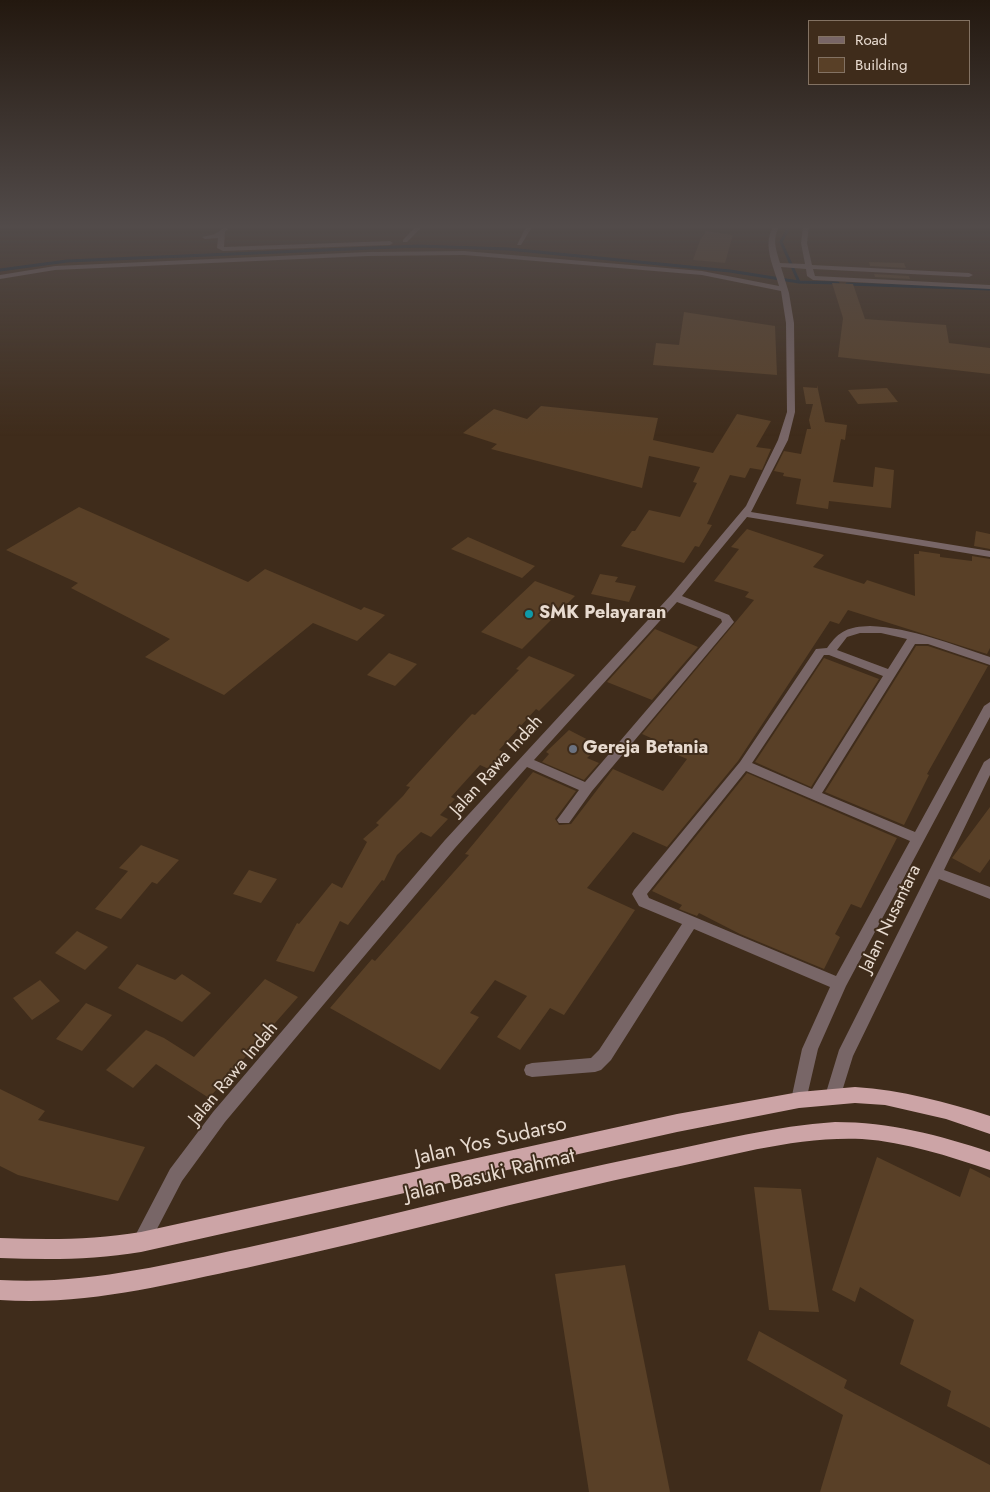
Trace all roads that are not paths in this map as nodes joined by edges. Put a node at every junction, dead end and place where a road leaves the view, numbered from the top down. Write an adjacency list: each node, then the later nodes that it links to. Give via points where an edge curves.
1 (784, 297): 2 (street, Jalan Rawa Indah, via 790,323 791,412 781,444)
2 (745, 514): 3 (street); 4 (street, Jalan Rawa Indah)
3 (990, 554)
4 (675, 597): 10 (street, Jalan Rawa Indah); 13 (street, via 725,617 728,622)
5 (918, 639): 6 (street, via 900,632 862,631 845,634); 7 (street, via 930,640); 8 (street, via 912,640)
6 (830, 651): 8 (street); 12 (street, via 818,654)
7 (990, 661)
8 (891, 675): 14 (street)
9 (990, 706): 16 (street)
10 (525, 761): 13 (street); 26 (street, Jalan Rawa Indah, via 450,844 219,1117 176,1175)
11 (990, 762): 17 (street, Jalan Nusantara)
12 (744, 764): 14 (street); 19 (street, via 639,894 644,902)
13 (587, 788): 15 (street)
14 (815, 794): 16 (street)
15 (564, 820)
16 (918, 839): 20 (street)
17 (935, 872): 18 (street); 22 (street, Jalan Nusantara, via 845,1054)
18 (990, 893)
19 (691, 922): 20 (street); 21 (street, via 595,1065)
20 (840, 984): 23 (street, via 810,1049)
21 (532, 1070)
22 (833, 1096): 23 (highway, Jalan Yos Sudarso); 24 (highway, Jalan Yos Sudarso, via 884,1097)
23 (799, 1100): 26 (highway, Jalan Yos Sudarso, via 668,1125)
24 (990, 1125)
25 (990, 1162): 28 (highway, Jalan Basuki Rahmat, via 947,1147 887,1133 835,1131 797,1134 635,1166 133,1282 23,1292)
26 (141, 1242): 27 (highway, Jalan Yos Sudarso, via 55,1250)
27 (0, 1248)
28 (0, 1290)

